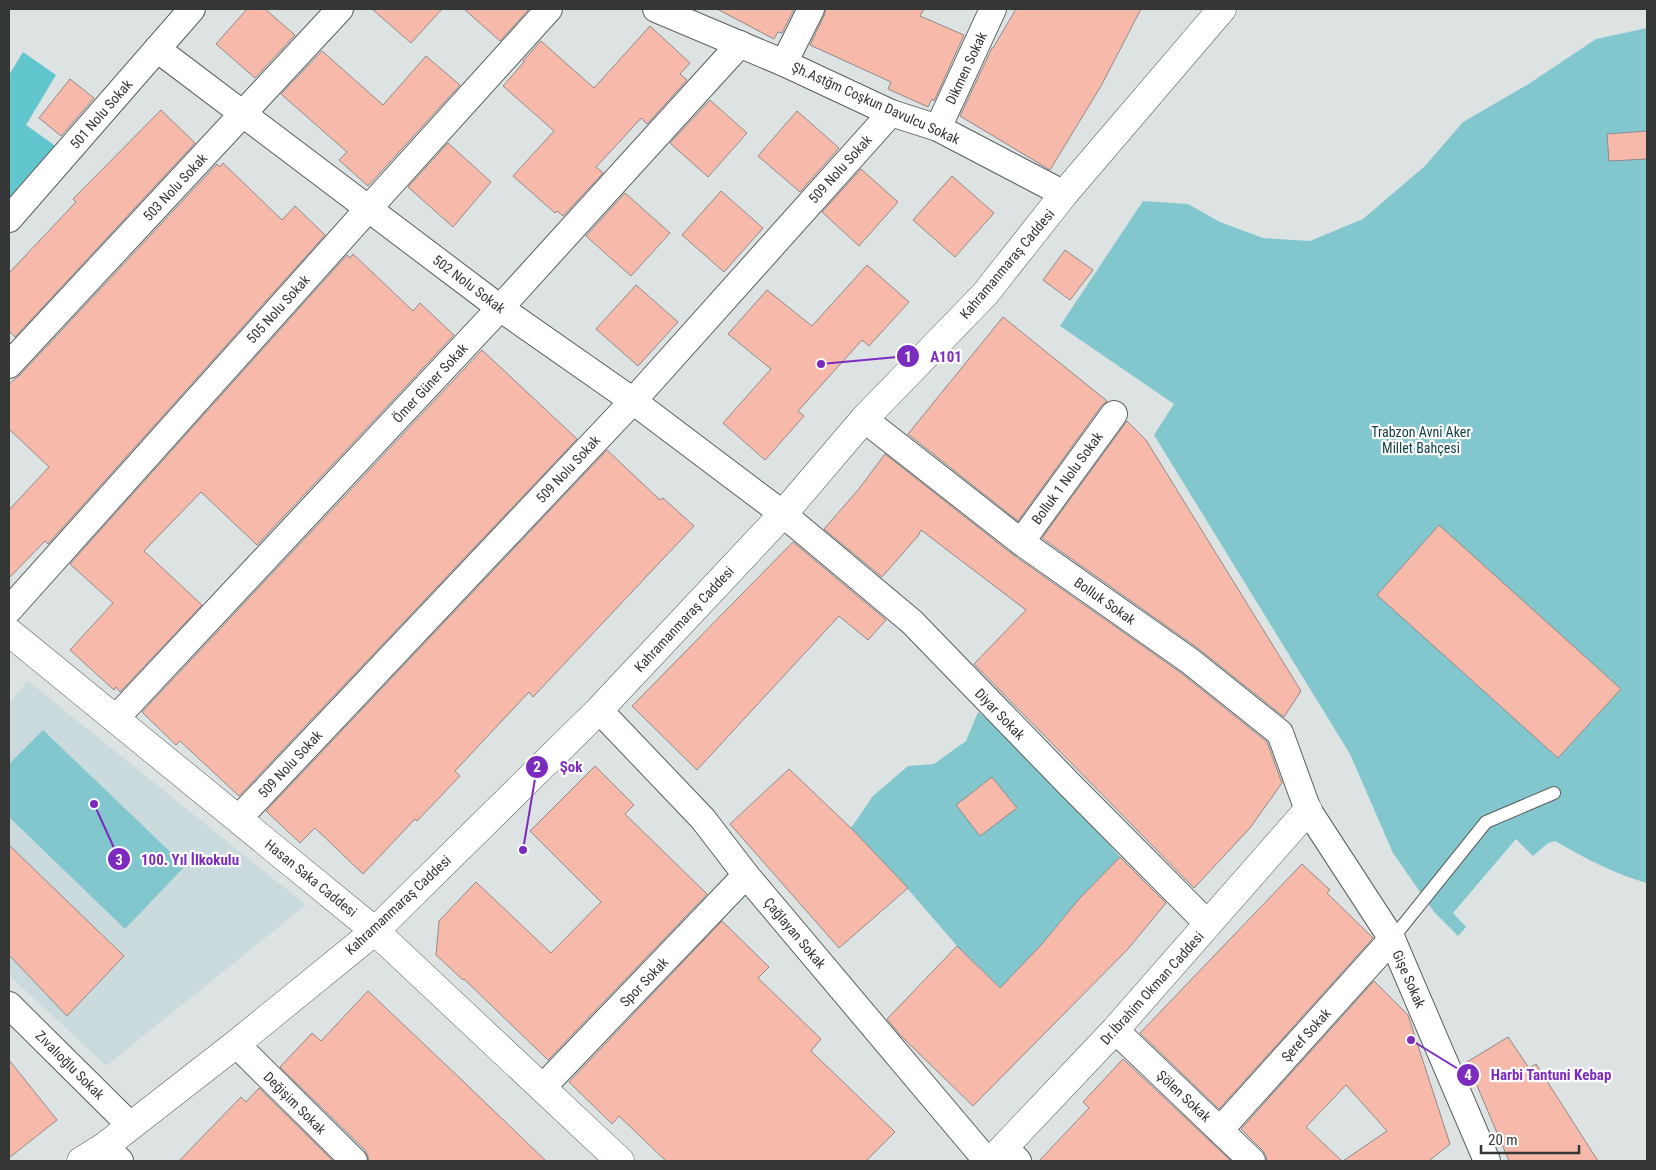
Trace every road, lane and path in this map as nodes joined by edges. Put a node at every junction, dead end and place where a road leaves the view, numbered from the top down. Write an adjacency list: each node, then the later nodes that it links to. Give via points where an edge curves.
1 (192, 9): 10 (street, 501 Nolu Sokak)
2 (340, 9): 13 (street, 503 Nolu Sokak)
3 (549, 9): 16 (street, 505 Nolu Sokak)
4 (656, 9): 8 (street, Şh.Astğm Coşkun Davulcu Sokak)
5 (811, 9): 11 (street)
6 (994, 9): 14 (street, Dikmen Sokak)
7 (1222, 9): 15 (street, Kahramanmaraş Caddesi)
8 (684, 14): 9 (street, Şh.Astğm Coşkun Davulcu Sokak)
9 (740, 44): 11 (street, Şh.Astğm Coşkun Davulcu Sokak); 18 (street, Ömer Güner Sokak)
10 (158, 49): 13 (street, 502 Nolu Sokak); 17 (street, 501 Nolu Sokak)
11 (784, 63): 12 (street, Şh.Astğm Coşkun Davulcu Sokak)
12 (891, 113): 14 (street, Şh.Astğm Coşkun Davulcu Sokak); 20 (street, 509 Nolu Sokak)
13 (243, 115): 16 (street, 502 Nolu Sokak); 19 (street, 503 Nolu Sokak)
14 (938, 128): 15 (street, Şh.Astğm Coşkun Davulcu Sokak)
15 (1064, 194): 22 (street, Kahramanmaraş Caddesi, via 985,294)
16 (369, 208): 18 (street, 502 Nolu Sokak); 25 (street, 505 Nolu Sokak)
17 (9, 219)
18 (500, 308): 20 (street, 502 Nolu Sokak); 28 (street, Ömer Güner Sokak)
19 (9, 365)
20 (633, 400): 23 (street, 502 Nolu Sokak); 31 (street, 509 Nolu Sokak)
21 (1114, 414): 24 (street, Bolluk 1 Nolu Sokak)
22 (864, 419): 23 (street, Kahramanmaraş Caddesi); 24 (street, Bolluk Sokak)
23 (783, 514): 27 (street, Kahramanmaraş Caddesi); 33 (street, Diyar Sokak, via 912,622)
24 (1021, 542): 30 (street, Bolluk Sokak, via 1190,660 1280,733)
25 (9, 610)
26 (9, 632): 28 (street, Hasan Saka Caddesi)
27 (599, 710): 32 (street, Çağlayan Sokak, via 703,819); 34 (street, Kahramanmaraş Caddesi)
28 (116, 718): 31 (street, Hasan Saka Caddesi)
29 (1554, 793): 35 (lane, via 1486,822)
30 (1308, 810): 33 (street, Dr.İbrahim Okman Caddesi); 35 (street, Gişe Sokak)
31 (238, 819): 34 (street, Hasan Saka Caddesi)
32 (746, 875): 39 (street, Spor Sokak); 43 (street, Çağlayan Sokak)
33 (1208, 924): 37 (street, Dr.İbrahim Okman Caddesi)
34 (375, 930): 38 (street, Kahramanmaraş Caddesi); 39 (street, Hasan Saka Caddesi)
35 (1392, 939): 41 (street, Şeref Sokak); 44 (street, Gişe Sokak)
36 (9, 1005): 40 (street, Zıvalıoğlu Sokak)
37 (1115, 1030): 41 (street, Şölen Sokak); 43 (street, Dr.İbrahim Okman Caddesi)
38 (236, 1044): 40 (street, Kahramanmaraş Caddesi); 46 (street, Değişim Sokak)
39 (542, 1088): 47 (street, Hasan Saka Caddesi)
40 (131, 1126): 42 (street, Kahramanmaraş Caddesi)
41 (1220, 1130): 48 (street, Şölen Sokak)
42 (113, 1153): 45 (street, Kahramanmaraş Caddesi)
43 (1000, 1158)
44 (1485, 1160)
45 (81, 1161)
46 (354, 1161)
47 (620, 1161)
48 (1252, 1161)

